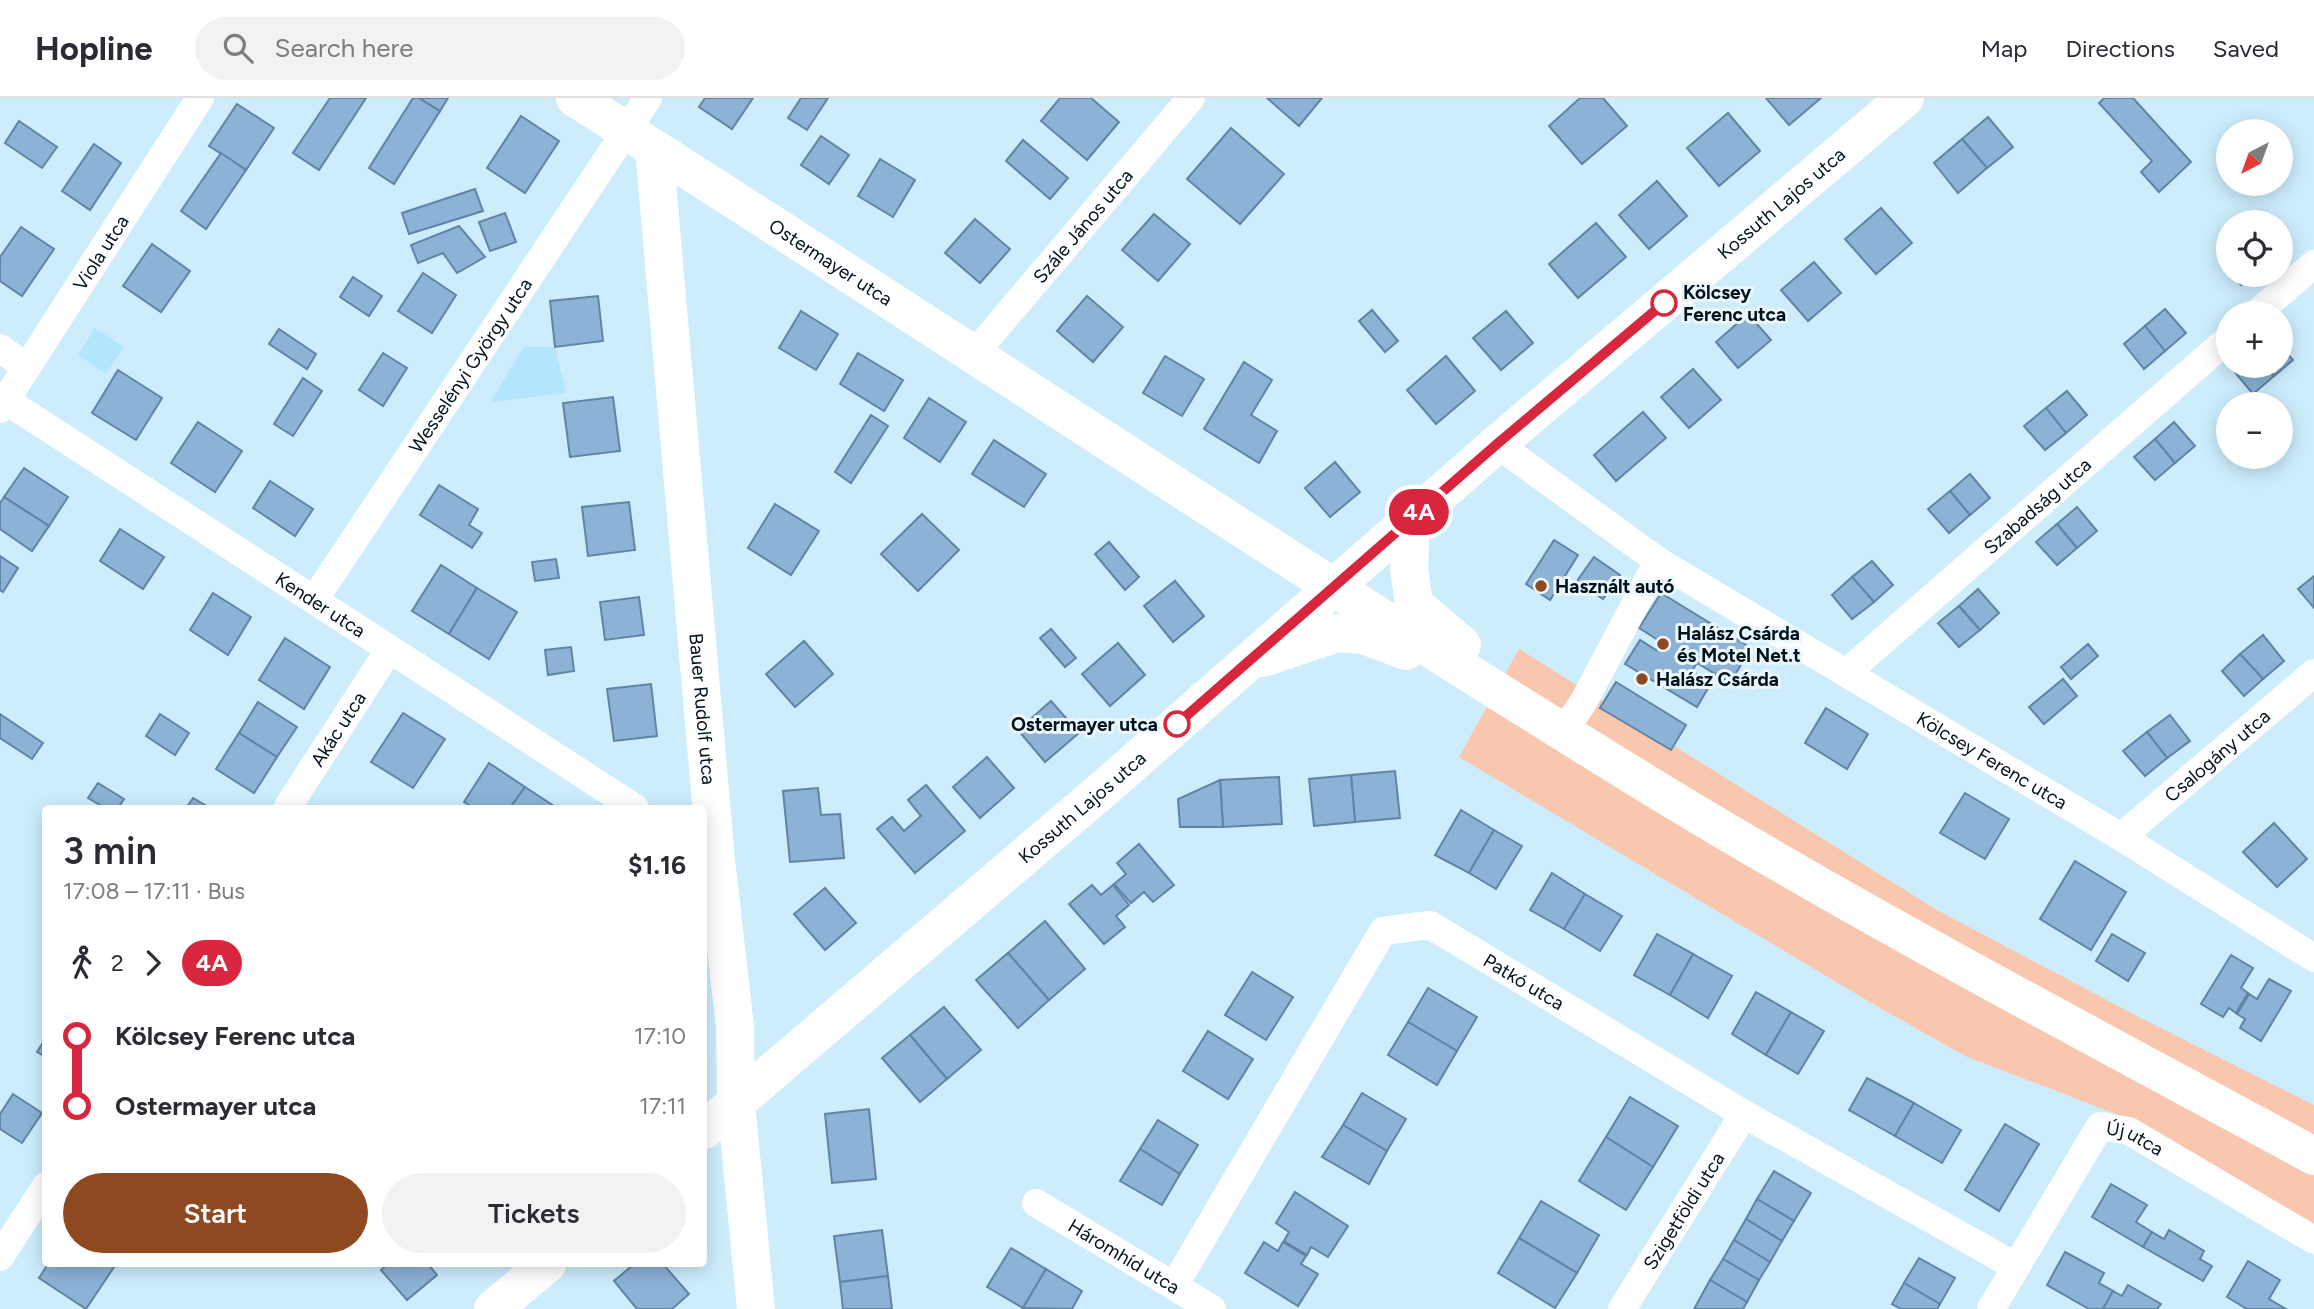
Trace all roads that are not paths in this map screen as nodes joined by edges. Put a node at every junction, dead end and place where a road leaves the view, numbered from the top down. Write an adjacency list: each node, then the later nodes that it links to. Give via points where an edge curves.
1 (200, 98): 12 (street, Viola utca)
2 (575, 98): 6 (street, Ostermayer utca)
3 (648, 98): 6 (street, Wesselényi György utca)
4 (1191, 98): 11 (street, Szále János utca)
5 (1905, 98): 14 (street, Kossuth Lajos utca)
6 (640, 140): 11 (street, Ostermayer utca); 18 (street, Wesselényi György utca); 26 (street, Bauer Rudolf utca)
7 (2314, 264): 8 (street)
8 (2272, 301)
9 (0, 348): 12 (street)
10 (2216, 349): 21 (street, Szabadság utca)
11 (974, 354): 17 (street, Ostermayer utca)
12 (25, 368): 13 (street, Viola utca)
13 (3, 405): 18 (street, Kender utca)
14 (1497, 444): 15 (street, Kossuth Lajos utca); 16 (street, Kölcsey Ferenc utca)
15 (1411, 519): 17 (street, Kossuth Lajos utca); 23 (street, via 1409,568 1414,604)
16 (1658, 561): 21 (street, Kölcsey Ferenc utca); 23 (street)
17 (1333, 588): 20 (street, Kossuth Lajos utca); 23 (street, Ostermayer utca)
18 (314, 600): 19 (street, Kender utca)
19 (388, 650): 24 (street, Akác utca); 25 (street, Kender utca)
20 (1246, 663): 23 (street, via 1337,633 1363,635 1412,654 1503,703); 31 (street, Kossuth Lajos utca)
21 (1846, 673): 28 (street, Kölcsey Ferenc utca)
22 (2314, 673): 28 (street, Csalogány utca)
23 (1574, 716): 34 (street, via 1683,805 1982,977)
24 (289, 805)
25 (630, 805)
26 (705, 805)
27 (707, 825): 29 (street, Bauer Rudolf utca)
28 (2121, 837): 30 (street, Kölcsey Ferenc utca)
29 (710, 856): 31 (street, Bauer Rudolf utca, via 735,1027)
30 (2314, 958)
31 (736, 1103): 33 (street, Kossuth Lajos utca); 43 (street, Bauer Rudolf utca)
32 (1744, 1114): 39 (street, Patkó utca); 41 (street, Patkó utca, via 1430,925 1383,931); 45 (street, Szigetföldi utca)
33 (707, 1127)
34 (2314, 1156)
35 (42, 1192): 38 (street)
36 (1036, 1203): 41 (street, Háromhíd utca)
37 (2314, 1240): 39 (street, Új utca, via 2129,1131 2100,1126)
38 (0, 1257)
39 (2015, 1266): 46 (street, Új utca)
40 (543, 1267): 42 (street)
41 (1174, 1286): 44 (street, Háromhíd utca)
42 (493, 1309)
43 (756, 1309)
44 (1212, 1309)
45 (1622, 1309)
46 (1991, 1309)

